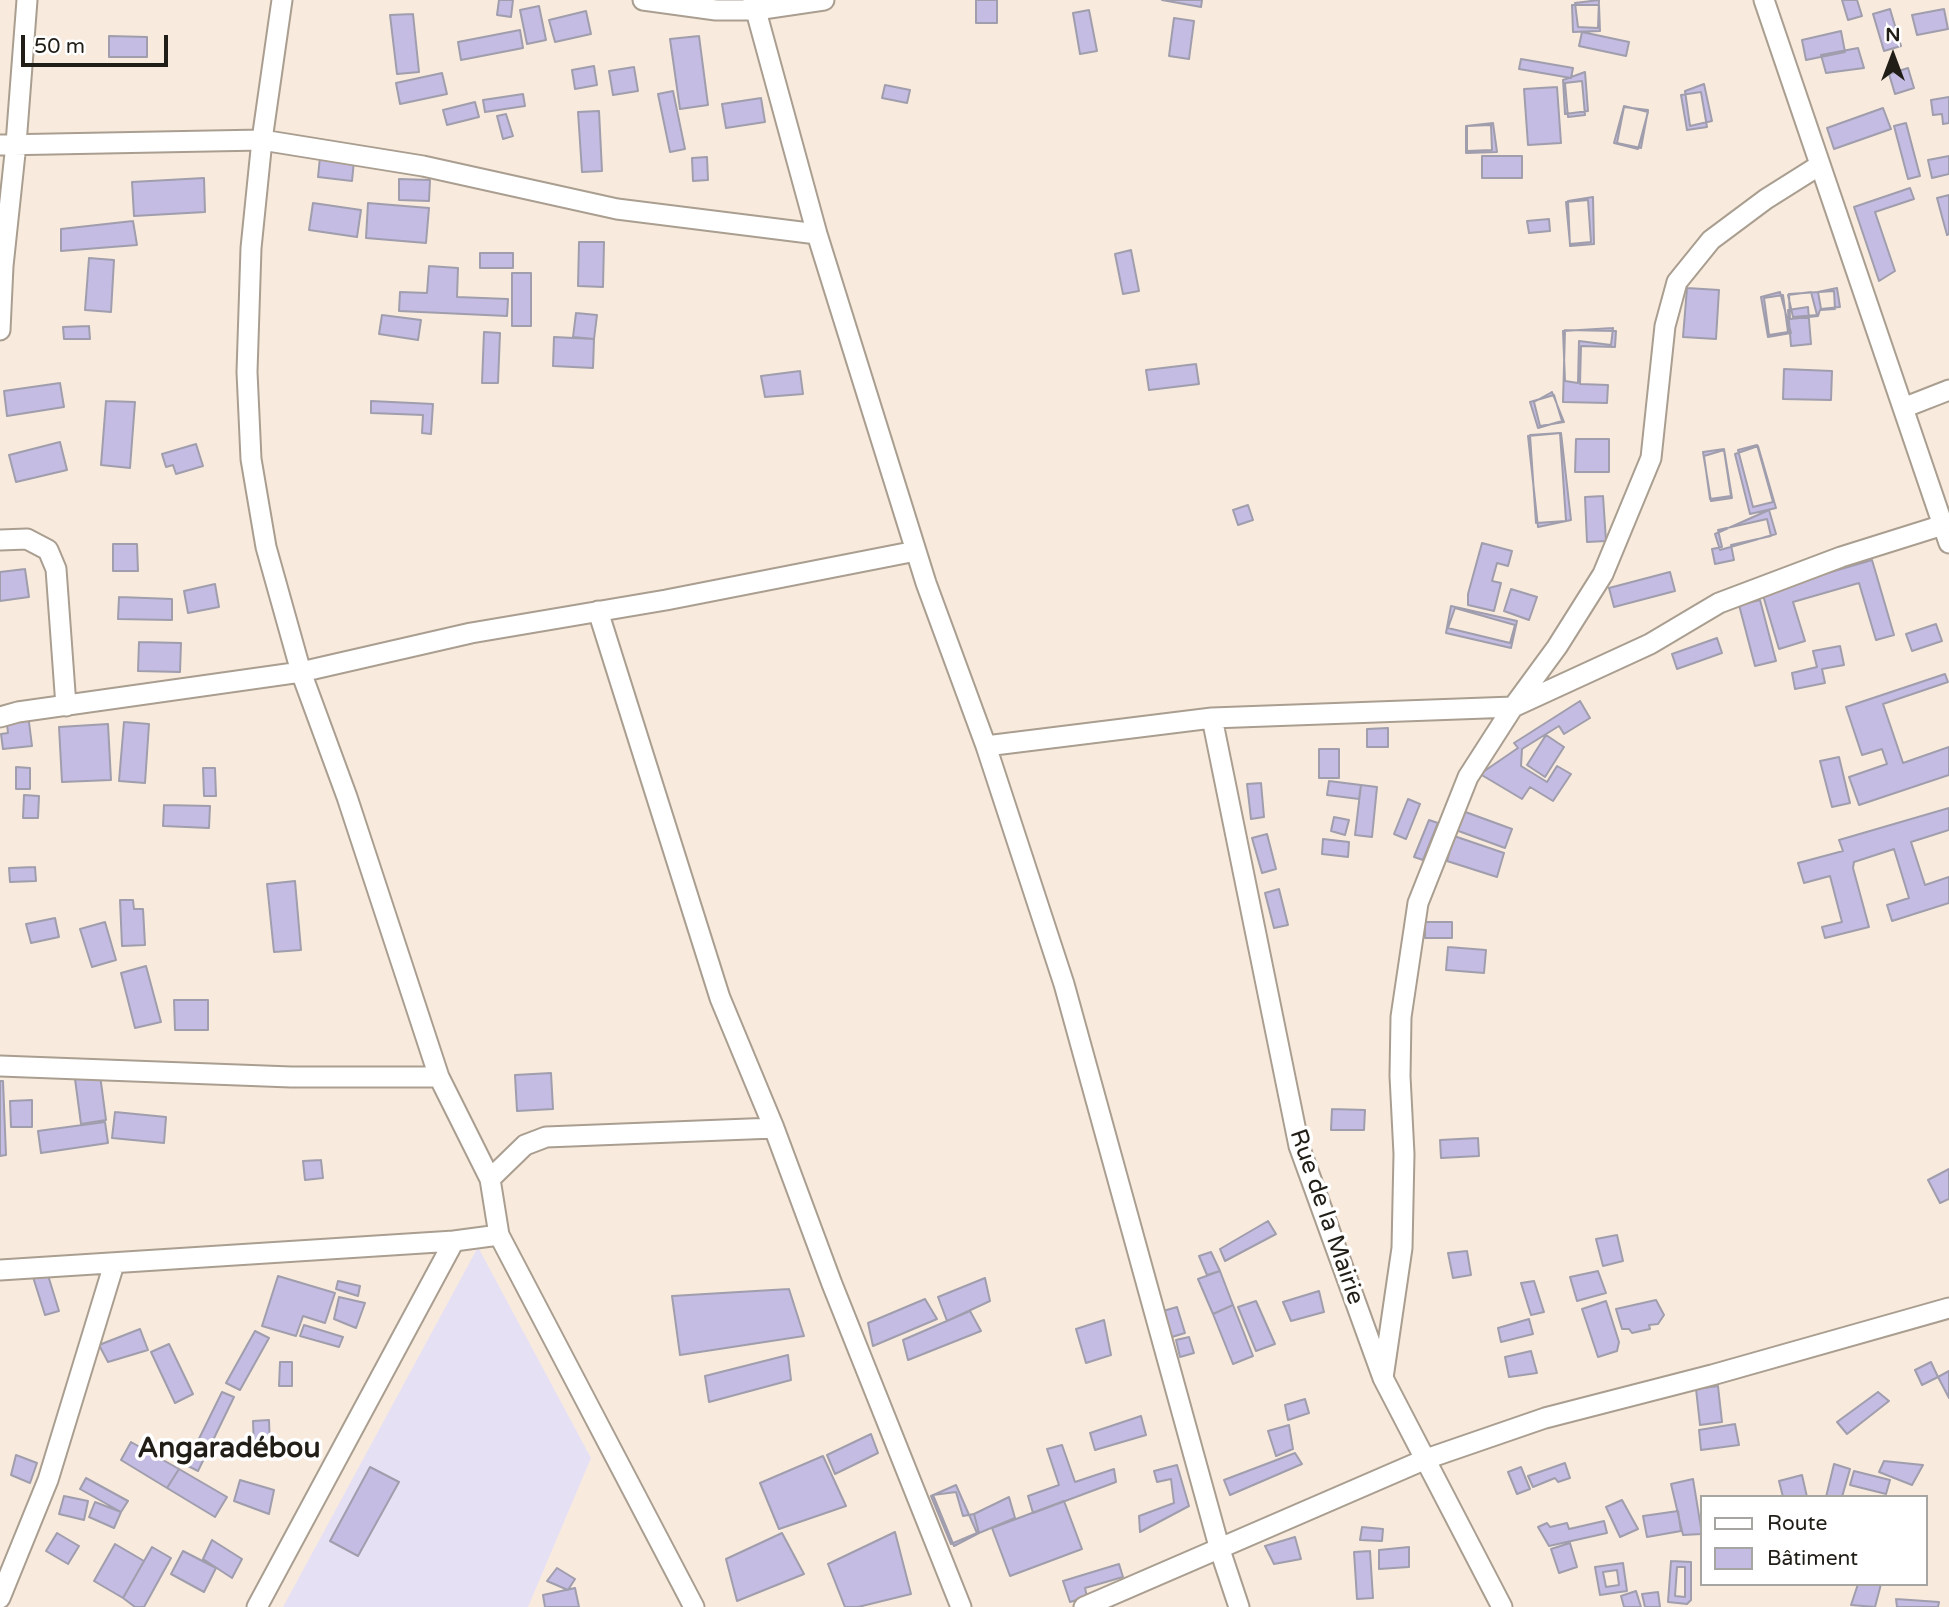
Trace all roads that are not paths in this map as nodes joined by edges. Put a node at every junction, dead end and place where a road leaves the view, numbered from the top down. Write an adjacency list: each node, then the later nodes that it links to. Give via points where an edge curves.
1 (27, 0): 8 (street)
2 (282, 0): 7 (street)
3 (643, 0): 6 (street, via 716,10)
4 (824, 0): 6 (street)
5 (1764, 0): 9 (street)
6 (755, 5): 10 (street)
7 (262, 139): 8 (street); 10 (street, via 423,166 617,208); 18 (street, via 251,248 247,372 251,460 266,547)
8 (8, 144): 11 (street)
9 (1819, 165): 13 (street); 20 (street, via 1711,240 1677,282 1665,326 1651,458 1603,574)
10 (817, 234): 16 (street)
11 (0, 330)
12 (1949, 390): 13 (street)
13 (1903, 408): 14 (street)
14 (1946, 534): 20 (street, via 1841,557 1719,603 1650,644)
15 (0, 540): 19 (street, via 27,540 48,550 56,569)
16 (916, 551): 17 (street); 23 (street)
17 (598, 611): 18 (street, via 471,633); 26 (street, via 720,998)
18 (301, 672): 19 (street); 25 (street)
19 (66, 706): 21 (street)
20 (1513, 707): 22 (street); 33 (street, via 1468,777 1418,903 1401,1017 1402,1248)
21 (0, 717)
22 (1212, 718): 23 (street); 33 (street, Rue de la Mairie, via 1299,1146)
23 (986, 746): 35 (street, via 1065,984)
24 (0, 1066): 25 (street, via 291,1077)
25 (439, 1077): 27 (street)
26 (774, 1128): 27 (street, via 546,1137 525,1145); 39 (street)
27 (490, 1179): 28 (street)
28 (499, 1235): 29 (street); 38 (street)
29 (454, 1241): 30 (street); 37 (street)
30 (114, 1264): 31 (street); 36 (street, via 48,1480)
31 (0, 1270)
32 (1949, 1308): 34 (street, via 1545,1418)
33 (1383, 1378): 34 (street, Rue de la Mairie)
34 (1426, 1459): 35 (street); 42 (street, Rue de la Mairie)
35 (1220, 1550): 40 (street); 41 (street)
36 (0, 1598)
37 (257, 1607)
38 (694, 1607)
39 (961, 1607)
40 (1084, 1607)
41 (1239, 1607)
42 (1502, 1607)

